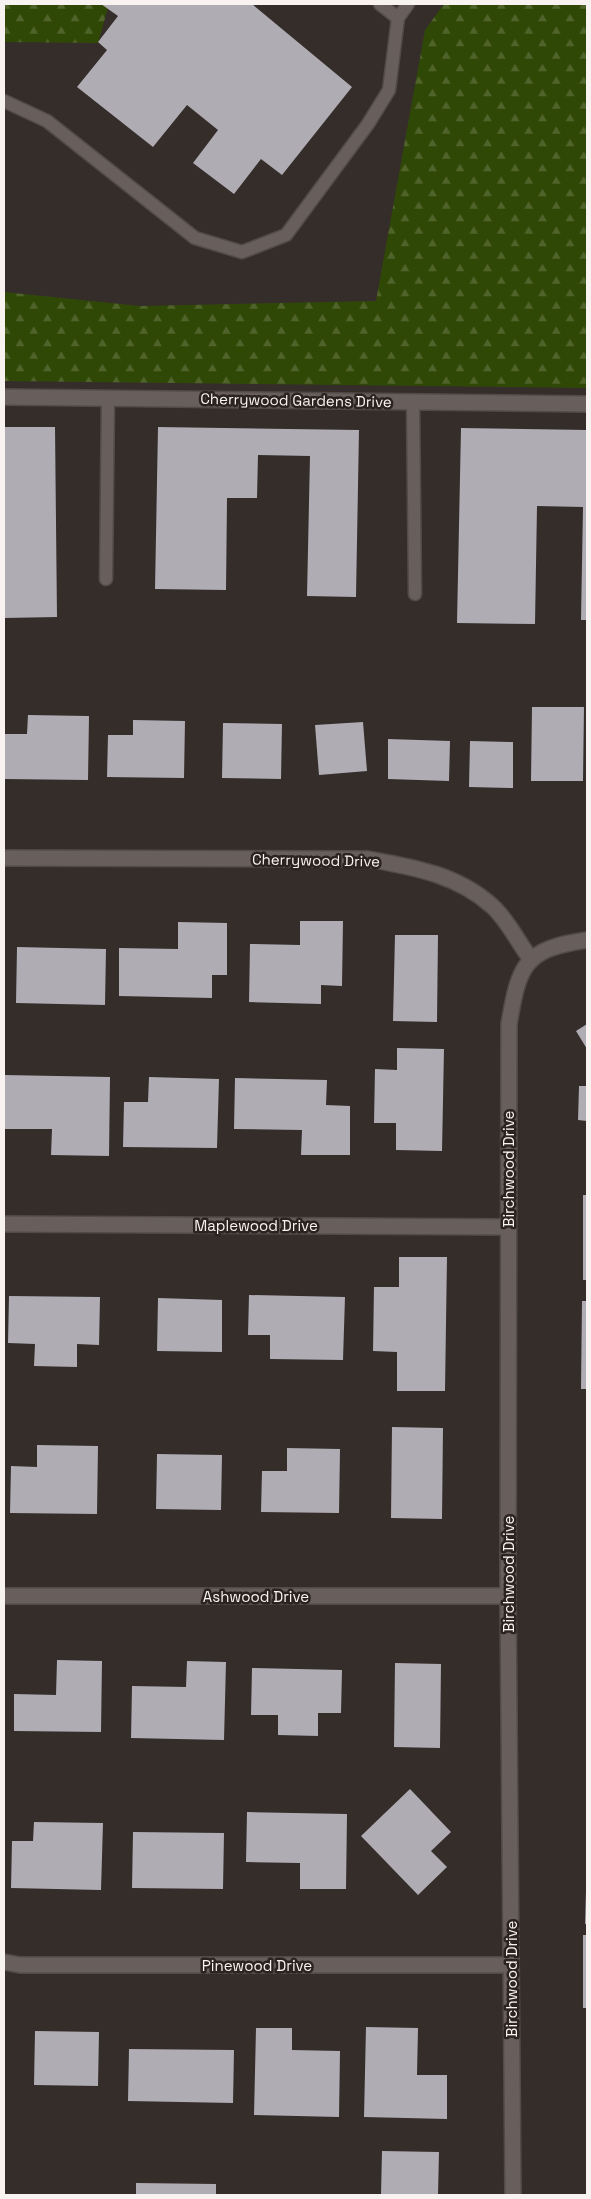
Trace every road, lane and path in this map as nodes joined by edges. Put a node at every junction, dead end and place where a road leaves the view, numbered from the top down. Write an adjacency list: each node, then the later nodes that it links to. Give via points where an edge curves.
1 (380, 4): 3 (lane)
2 (408, 4): 3 (lane)
3 (398, 18): 4 (lane, via 389,90 368,124 286,235 242,252 195,238 47,121)
4 (4, 101)
5 (4, 396): 6 (street, Cherrywood Gardens Drive)
6 (108, 398): 7 (street, Cherrywood Gardens Drive); 9 (lane)
7 (413, 401): 8 (street, Cherrywood Gardens Drive); 10 (lane)
8 (587, 404)
9 (106, 579)
10 (414, 594)
11 (4, 858): 13 (street, Cherrywood Drive, via 368,859 424,869 464,885 492,906)
12 (587, 940): 13 (street, via 561,944)
13 (530, 958): 15 (street, Birchwood Drive, via 515,984 508,1024)
14 (4, 1224): 15 (street, Maplewood Drive)
15 (508, 1227): 17 (street, Birchwood Drive)
16 (4, 1596): 17 (street, Ashwood Drive)
17 (508, 1596): 19 (street, Birchwood Drive)
18 (4, 1962): 19 (street, Pinewood Drive, via 20,1965)
19 (511, 1965): 20 (street, Birchwood Drive)
20 (513, 2195)

